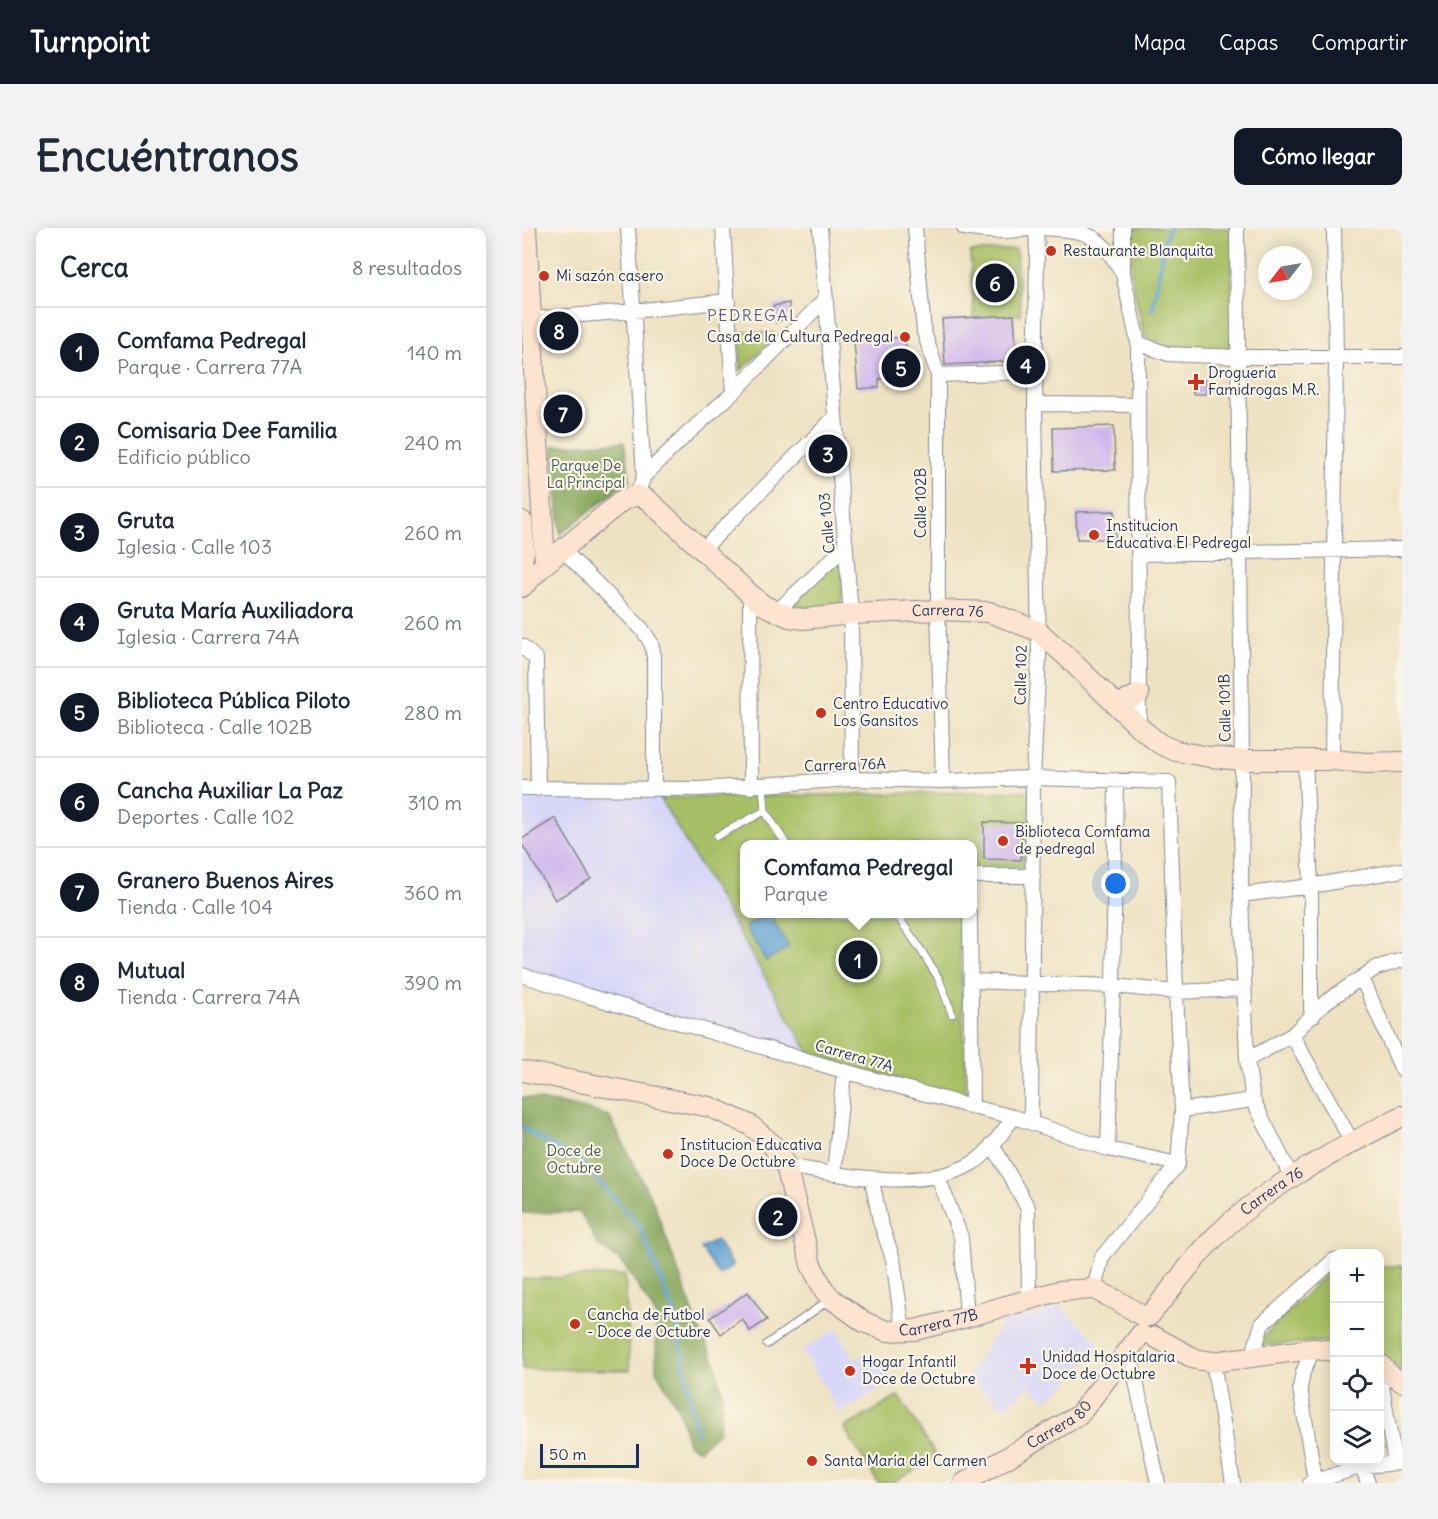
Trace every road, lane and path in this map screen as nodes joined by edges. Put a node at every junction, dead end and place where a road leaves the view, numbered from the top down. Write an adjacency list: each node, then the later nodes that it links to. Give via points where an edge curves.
1 (526, 228): 16 (street)
2 (628, 228): 15 (street)
3 (723, 228): 14 (street)
4 (820, 228): 13 (street, Calle 103)
5 (915, 228): 22 (street, Calle 102B, via 924,332)
6 (964, 228): 7 (street, via 1009,232)
7 (1035, 228): 21 (street, Calle 102)
8 (1041, 228): 12 (street, via 1077,231 1096,239 1110,251)
9 (1123, 228): 12 (street)
10 (1237, 228): 18 (street, Calle 101B)
11 (1334, 228): 19 (street)
12 (1124, 274): 17 (street)
13 (826, 298): 23 (street); 26 (street, Calle 103)
14 (728, 301): 15 (street); 23 (street)
15 (633, 311): 16 (street); 27 (street)
16 (531, 319): 38 (street)
17 (1138, 343): 18 (street, via 1168,354); 25 (street)
18 (1238, 357): 19 (street); 35 (street, Calle 101B)
19 (1336, 357): 20 (street); 34 (street)
20 (1402, 357)
21 (1035, 372): 22 (street); 24 (street, Calle 102)
22 (938, 375): 41 (street, Calle 102B)
23 (733, 393): 27 (street)
24 (1035, 404): 25 (street); 44 (street, Calle 102)
25 (1137, 405): 36 (street)
26 (835, 417): 30 (street, Calle 103); 33 (street)
27 (644, 476): 28 (street)
28 (637, 495): 32 (street, via 623,500); 33 (street, Carrera 76, via 648,500)
29 (522, 521): 37 (street)
30 (846, 546): 42 (street); 43 (street, Calle 103)
31 (1402, 549): 34 (street)
32 (563, 550): 38 (street); 59 (street, via 642,629 651,643)
33 (702, 550): 40 (street, Carrera 76)
34 (1334, 550): 35 (street); 51 (street)
35 (1240, 552): 36 (street); 49 (street, Calle 101B)
36 (1138, 554): 46 (street)
37 (522, 562)
38 (545, 564): 39 (street)
39 (522, 587)
40 (750, 594): 42 (street, Carrera 76); 57 (street)
41 (938, 610): 43 (street, Carrera 76); 44 (street, Carrera 76, via 988,612); 56 (street, Calle 102B)
42 (776, 612): 43 (street, Carrera 76, via 804,619)
43 (851, 614): 54 (street, Calle 103)
44 (1038, 631): 47 (street, Carrera 76); 53 (street, Calle 102)
45 (522, 646): 60 (street, via 536,659)
46 (1139, 694): 47 (street, via 1119,705); 48 (street)
47 (1112, 700): 48 (street, Carrera 76)
48 (1139, 727): 49 (street, Carrera 76, via 1176,751)
49 (1242, 760): 50 (street, Carrera 76); 68 (street, Calle 101B)
50 (1305, 760): 51 (street, Carrera 76); 67 (street)
51 (1332, 760): 52 (street, Carrera 76)
52 (1402, 762)
53 (1033, 778): 55 (street, Carrera 76A); 56 (street, Carrera 76A); 66 (street, Calle 102)
54 (852, 779): 56 (street, Carrera 76A); 57 (street, Carrera 76A)
55 (1116, 780): 76 (street); 78 (street, Carrera 76A, via 1169,782)
56 (943, 781)
57 (757, 786): 59 (street, Carrera 76A); 61 (lane)
58 (522, 788): 60 (street, Carrera 76A)
59 (654, 788): 60 (street, Carrera 76A)
60 (538, 789)
61 (765, 811): 62 (lane); 63 (lane)
62 (717, 836)
63 (783, 840)
64 (1402, 870): 67 (street)
65 (977, 876): 66 (street)
66 (1033, 876): 75 (street, Calle 102)
67 (1311, 886): 68 (street); 80 (street)
68 (1241, 895): 77 (street, Calle 101B)
69 (899, 918): 79 (lane, via 939,980)
70 (970, 918): 74 (street)
71 (1402, 960): 73 (street, via 1376,968)
72 (522, 975): 85 (street, Carrera 77A)
73 (1362, 978): 80 (street, via 1327,1001); 83 (street)
74 (972, 981): 75 (street); 87 (street)
75 (1032, 983): 76 (street); 91 (street, Calle 102)
76 (1113, 986): 78 (street); 94 (street)
77 (1243, 989): 78 (street); 82 (street, Calle 101B)
78 (1176, 992): 88 (street)
79 (952, 1014)
80 (1313, 1016): 81 (street)
81 (1292, 1035): 82 (street); 92 (street)
82 (1247, 1060): 86 (street, Calle 101B)
83 (1402, 1070)
84 (522, 1071): 96 (street, Carrera 77B, via 710,1107 750,1125 771,1143)
85 (844, 1071): 87 (street, Carrera 77A); 97 (street)
86 (1253, 1100): 88 (street); 99 (street, Calle 101B)
87 (972, 1107): 90 (street, Carrera 77A)
88 (1182, 1110): 95 (street)
89 (1402, 1116): 92 (street, Carrera 76)
90 (1014, 1117): 91 (street, Carrera 77A); 93 (street)
91 (1031, 1122): 94 (street, Carrera 77A)
92 (1352, 1142): 99 (street, Carrera 76)
93 (992, 1144): 98 (street, via 973,1164); 104 (street, via 1028,1208)
94 (1108, 1149): 95 (street, Carrera 77A)
95 (1178, 1164): 102 (street, via 1102,1257)
96 (786, 1166): 97 (street); 103 (street, Carrera 77B, via 811,1264)
97 (834, 1174): 100 (street)
98 (938, 1177): 100 (street); 105 (street, via 961,1237)
99 (1292, 1178): 107 (street, Carrera 76, via 1216,1235 1165,1298)
100 (872, 1180): 106 (street, via 893,1260)
101 (1330, 1264): 111 (street, via 1262,1324)
102 (1094, 1289): 104 (street, Carrera 77B, via 1059,1291); 107 (street, Carrera 77B, via 1118,1301)
103 (832, 1299): 106 (street, Carrera 77B, via 864,1322 887,1331); 108 (lane)
104 (1029, 1300): 105 (street, Carrera 77B)
105 (967, 1317): 106 (street, Carrera 77B)
106 (903, 1331)
107 (1145, 1331): 112 (street, via 1195,1359); 119 (street, Carrera 80, via 1079,1415); 120 (street)
108 (767, 1344)
109 (1313, 1349): 110 (street); 111 (street); 118 (street, via 1300,1388)
110 (1330, 1351)
111 (1252, 1358): 112 (street)
112 (1213, 1362): 121 (street)
113 (1384, 1368): 114 (street)
114 (1402, 1382)
115 (1384, 1397): 116 (street)
116 (1398, 1463): 117 (street)
117 (1362, 1466): 118 (street); 122 (street)
118 (1313, 1482)
119 (964, 1483)
120 (1158, 1483)
121 (1233, 1483)
122 (1368, 1483)

